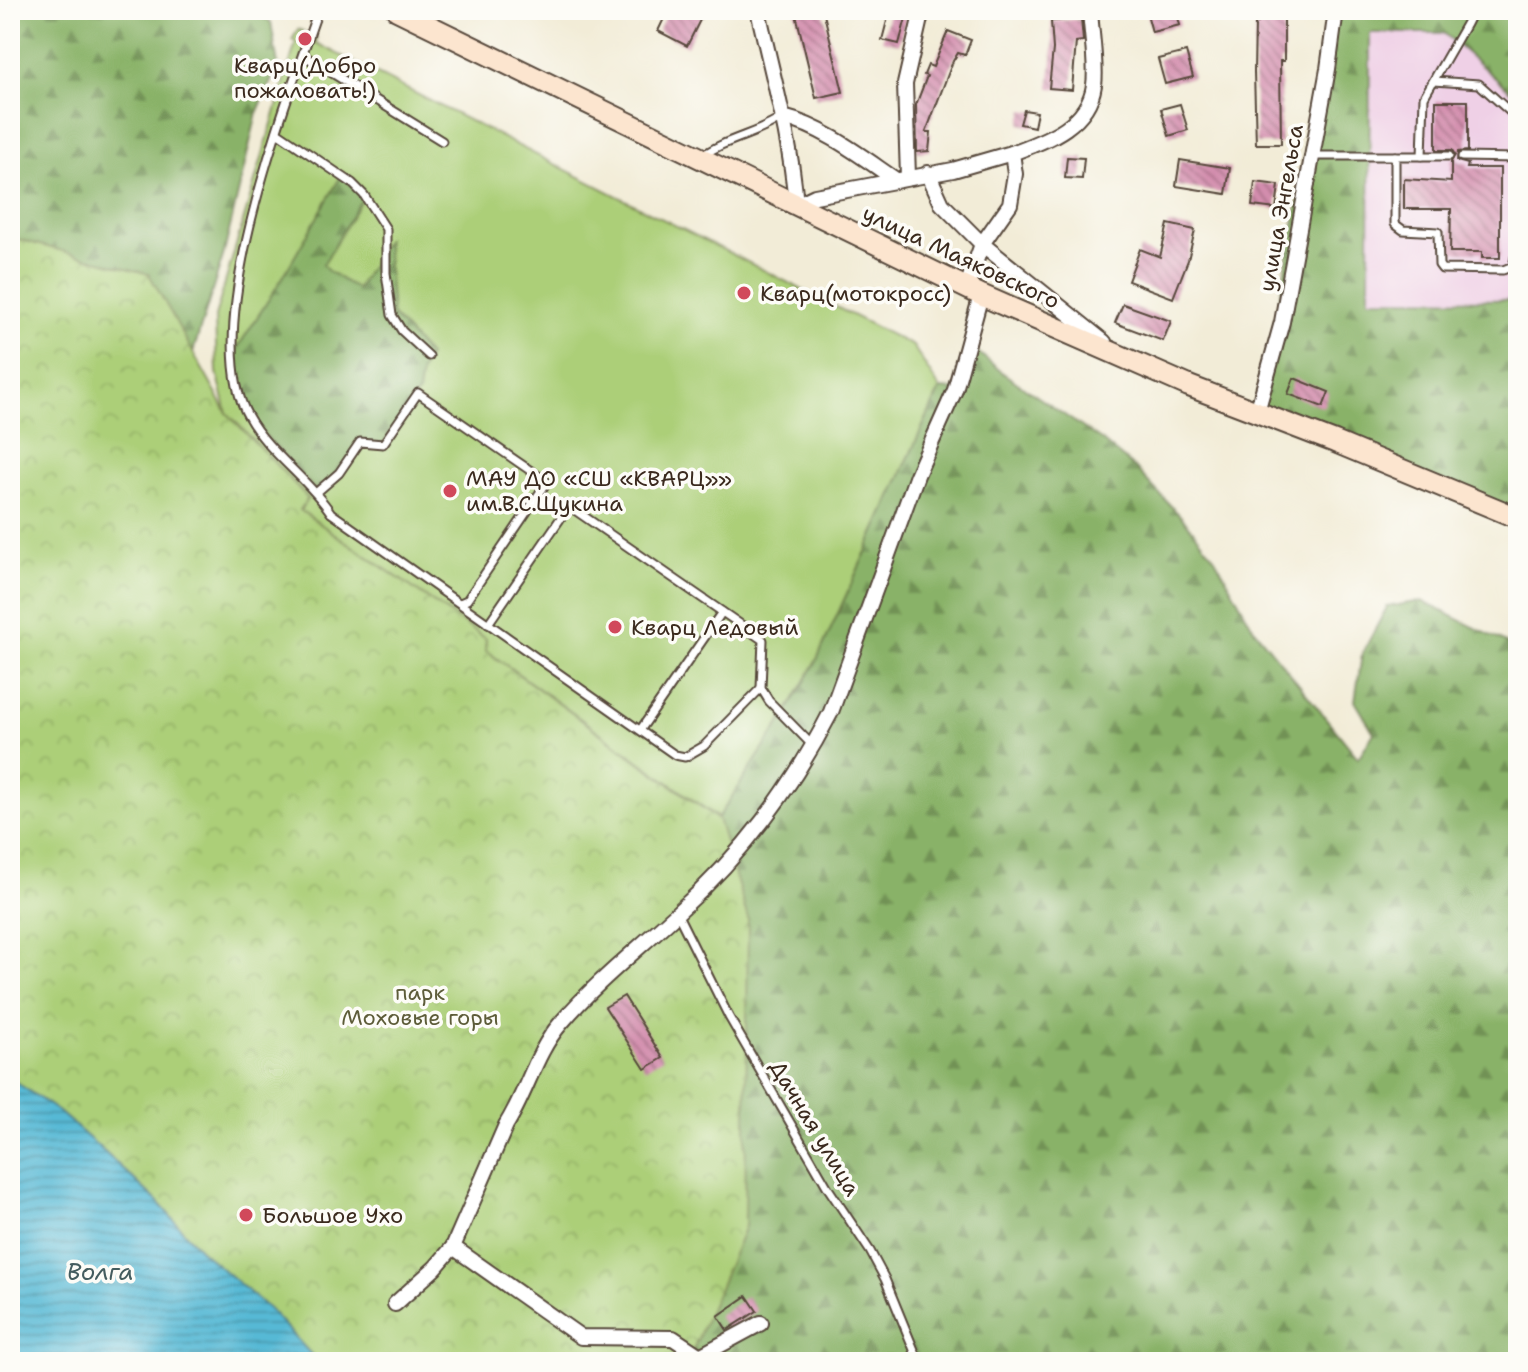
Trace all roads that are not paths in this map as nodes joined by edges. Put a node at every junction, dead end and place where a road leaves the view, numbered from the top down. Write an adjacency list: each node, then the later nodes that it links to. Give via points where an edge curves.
1 (318, 10): 8 (lane)
2 (397, 10): 19 (main road, улица Маяковского)
3 (758, 10): 10 (street)
4 (922, 10): 22 (street, via 905,84)
5 (1090, 10): 13 (street, via 1094,85 1087,104 1070,126)
6 (1336, 10): 14 (street, улица Энгельса)
7 (1467, 10): 9 (lane, via 1469,18)
8 (303, 55): 11 (lane); 12 (lane)
9 (1434, 81): 16 (lane, via 1423,104); 20 (lane, via 1472,82 1494,94 1518,120)
10 (783, 117): 19 (lane); 22 (street); 23 (street)
11 (277, 132): 26 (lane, via 364,195 386,229 392,315); 29 (lane, via 241,262 233,355 248,417)
12 (442, 141)
13 (1012, 153): 21 (street); 24 (street, via 1010,204)
14 (1312, 156): 15 (lane); 28 (street, улица Энгельса, via 1282,322)
15 (1395, 156): 16 (lane); 20 (lane, via 1395,224 1403,230 1437,231 1439,265 1444,270 1513,266)
16 (1422, 156): 17 (lane)
17 (1449, 156)
18 (1462, 157): 20 (lane)
19 (700, 158): 23 (main road, улица Маяковского)
20 (1517, 158)
21 (928, 173): 22 (street); 24 (street, via 942,204)
22 (902, 179): 23 (street, via 815,196)
23 (796, 205): 25 (main road, улица Маяковского)
24 (982, 244): 25 (street); 27 (street)
25 (973, 292): 27 (main road, улица Маяковского); 36 (street, via 955,390 917,475)
26 (429, 356)
27 (1127, 359): 28 (main road, улица Маяковского)
28 (1257, 412): 30 (main road, улица Маяковского)
29 (317, 492): 31 (lane, via 331,513); 31 (lane, via 339,473 360,442 383,444 418,393 547,482)
30 (1518, 518)
31 (460, 603): 33 (lane)
32 (722, 612): 33 (lane, via 569,506); 34 (lane, via 763,640); 35 (lane)
33 (488, 624): 35 (lane)
34 (761, 688): 35 (lane, via 704,746 685,757); 36 (lane)
35 (641, 729)
36 (814, 747): 37 (street, via 761,826)
37 (677, 913): 38 (street, via 583,999 543,1047); 42 (lane, Дачная улица, via 729,1017 870,1251)
38 (453, 1247): 39 (street); 41 (street, via 581,1337 673,1338)
39 (395, 1304)
40 (761, 1323): 41 (street)
41 (701, 1359)
42 (919, 1362)

